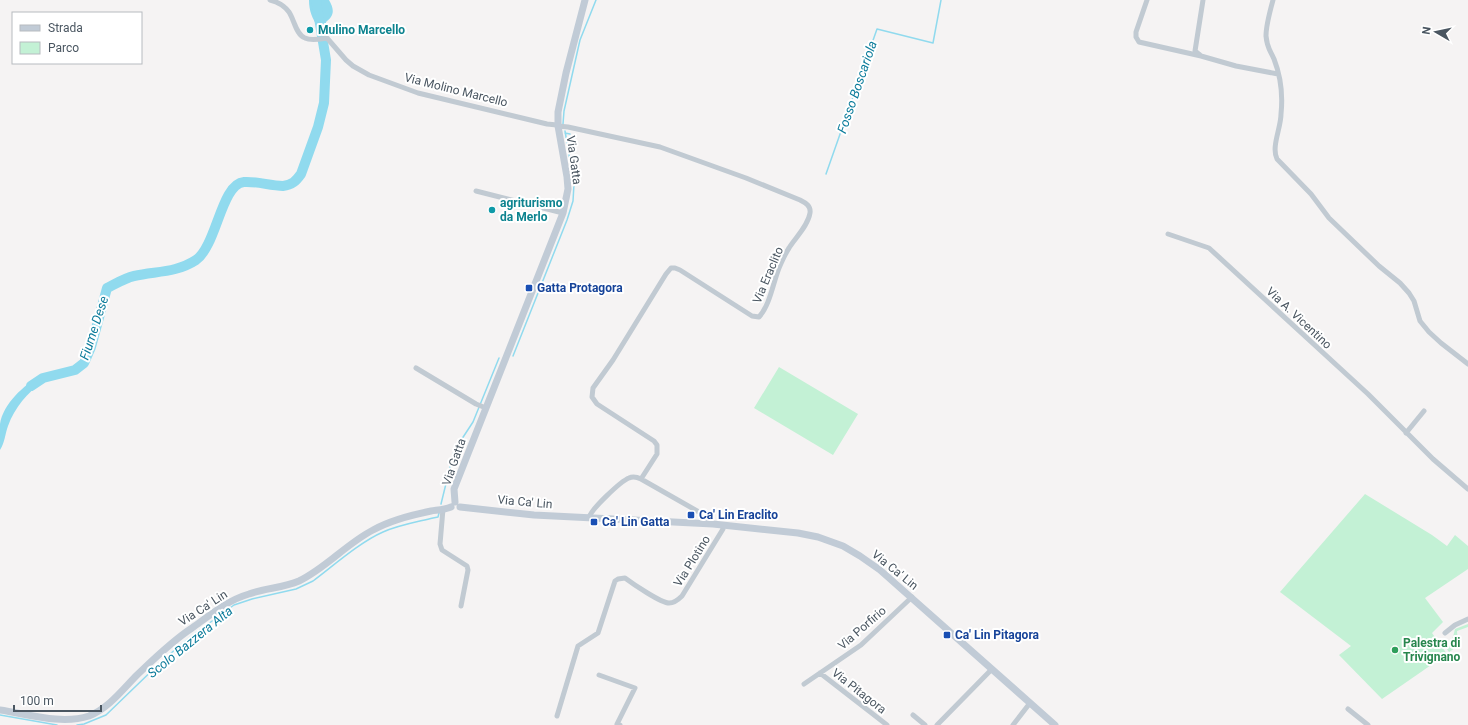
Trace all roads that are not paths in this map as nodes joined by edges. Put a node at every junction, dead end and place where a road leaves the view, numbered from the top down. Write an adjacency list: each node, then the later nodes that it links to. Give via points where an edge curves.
1 (270, 0): 8 (street, Via Molino Marcello, via 281,3 289,12 301,36 306,39 327,38 353,66 369,75 418,93)
2 (585, 0): 8 (street, Via Gatta, via 560,98)
3 (1147, 0): 6 (street, via 1136,32 1139,42)
4 (1203, 0): 6 (street, via 1195,51)
5 (1273, 0): 7 (street, via 1266,35 1268,49)
6 (1201, 56): 7 (street)
7 (1278, 74): 12 (street, via 1282,91 1280,127 1274,148 1277,159 1311,194 1329,218 1409,293 1420,321 1429,332)
8 (557, 125): 10 (street, Via Gatta, via 568,189); 17 (street, Via Eraclito, via 679,153 805,202 810,208 809,216 789,248 763,313 759,317 752,316 680,270 671,268 593,388 592,397 597,404 657,445 657,454)
9 (476, 191): 10 (street)
10 (563, 213): 14 (street, Via Gatta)
11 (1168, 234): 16 (street, Via A. Vicentino, via 1209,248 1368,394)
12 (1468, 364)
13 (416, 368): 14 (street)
14 (483, 406): 19 (street, Via Gatta, via 454,489)
15 (1424, 411): 16 (street)
16 (1406, 433): 18 (street, Via A. Vicentino)
17 (641, 479): 21 (street, via 632,477 625,480 595,507); 22 (street, via 706,516)
18 (1468, 489)
19 (455, 505): 20 (street, Via Ca' Lin); 21 (street, Via Ca' Lin)
20 (443, 509): 25 (street, via 440,544 442,550 465,564 468,570); 34 (street, Via Ca' Lin, via 380,526 299,581 248,594 227,603 182,634 154,658 112,701 90,715 60,720)
21 (588, 518): 22 (street, Via Ca' Lin)
22 (713, 524): 23 (street, Via Ca' Lin)
23 (722, 525): 24 (street, Via Ca' Lin, via 798,533 831,542 870,563); 36 (street, Via Plotino, via 723,529 678,600 673,603 664,603 625,578 615,582 598,632 578,646)
24 (912, 597): 28 (street, Via Ca' Lin); 29 (street, Via Porfirio, via 861,646)
25 (461, 606)
26 (1468, 619): 27 (street)
27 (1445, 633)
28 (992, 669): 32 (street, Via Ca' Lin); 41 (street)
29 (820, 672): 31 (street, Via Porfirio); 39 (street, Via Pitagora)
30 (599, 675): 38 (street, via 635,688 617,724)
31 (804, 684)
32 (1030, 703): 37 (street, Via Ca' Lin); 42 (street)
33 (1348, 709): 43 (street)
34 (0, 710)
35 (913, 715): 40 (street)
36 (557, 716)
37 (1052, 724)
38 (620, 725)
39 (886, 725)
40 (925, 725)
41 (937, 725)
42 (1012, 725)
43 (1368, 725)

